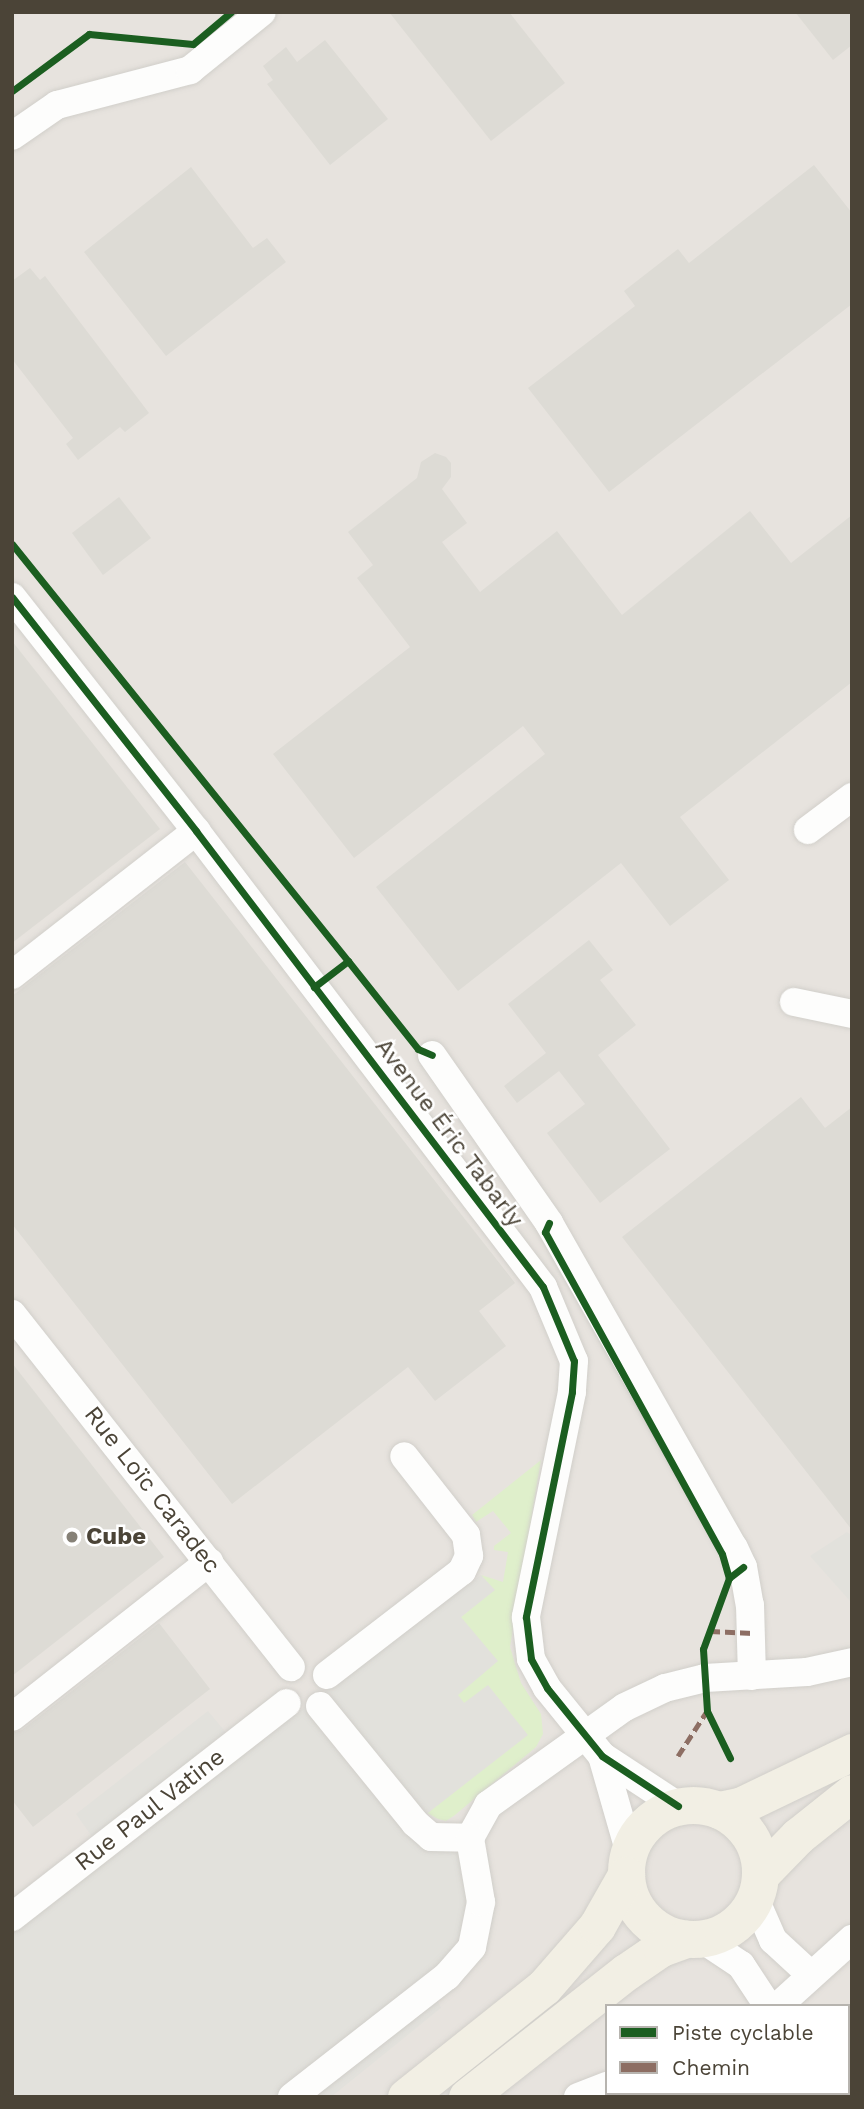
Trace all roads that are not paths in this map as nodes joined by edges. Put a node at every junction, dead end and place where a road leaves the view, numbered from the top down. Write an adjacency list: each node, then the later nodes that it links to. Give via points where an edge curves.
1 (262, 12): 2 (street, via 190,70 57,105)
2 (12, 136)
3 (12, 597): 6 (street, Avenue Éric Tabarly)
4 (852, 797): 5 (street)
5 (808, 830)
6 (196, 831): 7 (street); 21 (street, Avenue Éric Tabarly, via 543,1287 574,1361 572,1392 526,1617 531,1659 547,1688)
7 (12, 975)
8 (794, 1002): 9 (street)
9 (852, 1014)
10 (432, 1055): 17 (street, via 549,1223 734,1548 743,1567 750,1605)
11 (12, 1314): 13 (street, Rue Loïc Caradec)
12 (404, 1456): 16 (street, via 466,1535 469,1556 462,1571)
13 (209, 1562): 15 (street, Rue Loïc Caradec); 20 (street)
14 (852, 1662): 17 (street, via 807,1672)
15 (292, 1667): 16 (street, via 315,1664); 18 (street, via 281,1688)
16 (327, 1675): 19 (street, via 330,1688)
17 (752, 1676): 21 (street, via 705,1678 665,1688 625,1707)
18 (288, 1703): 19 (street, via 307,1711); 29 (street, Rue Paul Vatine)
19 (320, 1706): 26 (street, via 415,1823 431,1837)
20 (12, 1717)
21 (594, 1746): 24 (street, Avenue Éric Tabarly); 26 (street, via 488,1805); 27 (street, Avenue Éric Tabarly)
22 (852, 1752): 25 (main road, via 742,1805)
23 (852, 1793): 28 (main road, via 798,1836)
24 (678, 1806): 25 (main road); 27 (main road, via 657,1815 640,1830)
25 (719, 1810): 28 (main road, via 750,1835 758,1854)
26 (470, 1838): 36 (street, via 481,1902 472,1947 447,1976)
27 (627, 1863): 30 (main road, via 628,1891 644,1918 663,1932); 37 (main road, via 597,1926 544,1987)
28 (758, 1886): 30 (main road, via 742,1918 724,1932); 32 (street, via 773,1940)
29 (12, 1917)
30 (694, 1939): 33 (street, via 741,1965); 38 (main road, via 661,1948 626,1972)
31 (852, 1939): 32 (street)
32 (811, 1975): 34 (street)
33 (767, 2004)
34 (780, 2004)
35 (605, 2087): 39 (street)
36 (292, 2097)
37 (407, 2097)
38 (467, 2097)
39 (578, 2097)

